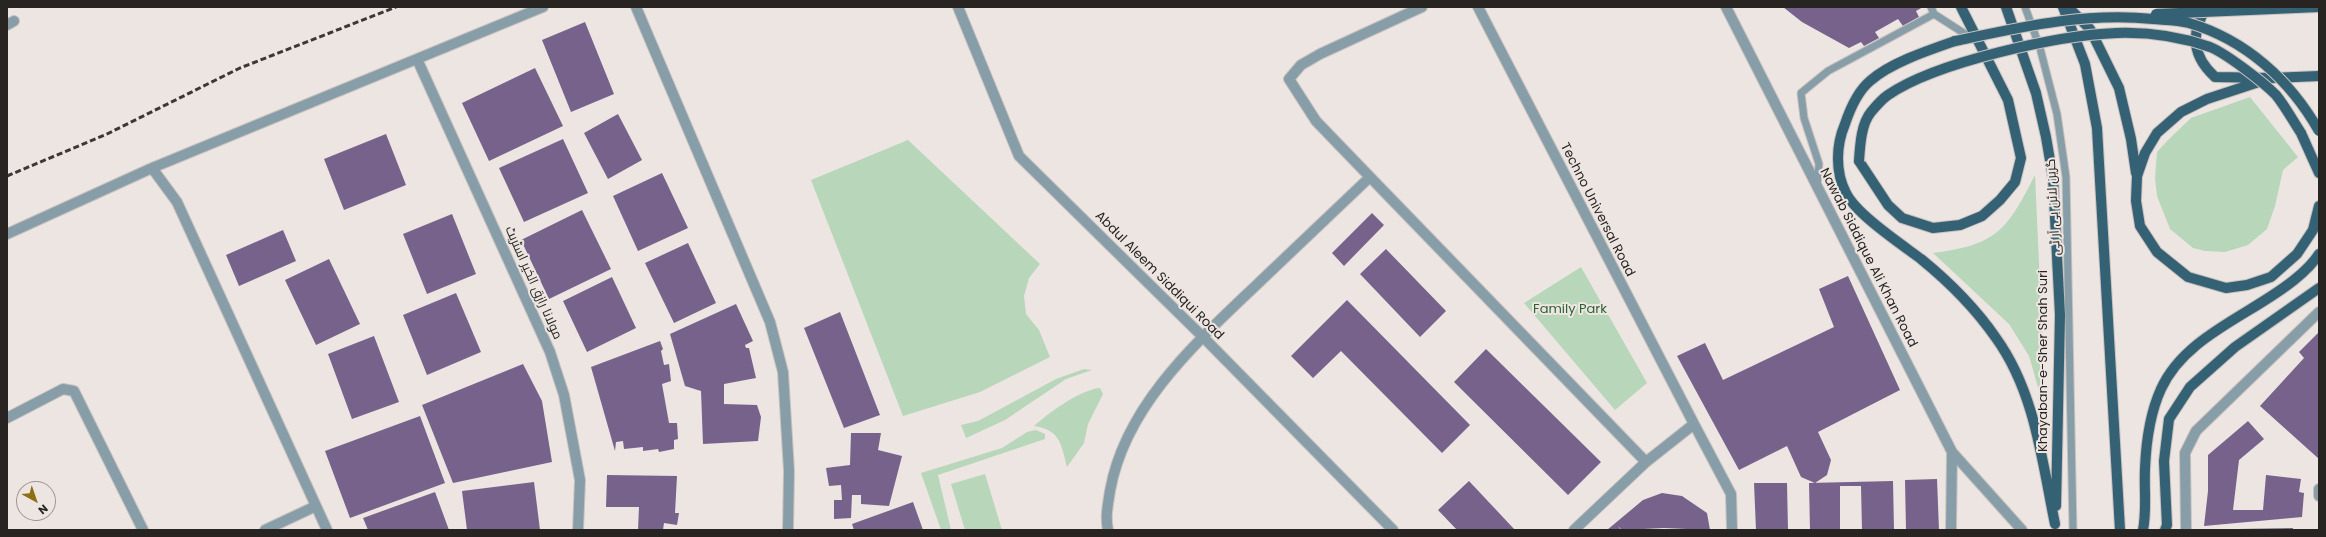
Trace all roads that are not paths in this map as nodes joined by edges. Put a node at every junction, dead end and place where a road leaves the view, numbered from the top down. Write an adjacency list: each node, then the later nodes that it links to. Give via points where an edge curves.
1 (543, 7): 17 (street)
2 (636, 7): 44 (street, via 770,322 783,372 789,471)
3 (958, 7): 31 (street, Abdul Aleem Siddiqui Road, via 1019,156)
4 (1422, 7): 24 (street, via 1320,54 1302,65 1289,79 1316,121)
5 (1478, 7): 33 (street, Techno Universal Road)
6 (1726, 7): 25 (street, Nawab Siddique Ali Khan Road)
7 (1961, 7): 16 (main road)
8 (2006, 7): 39 (main road, Khayaban-e-Sher Shah Suri, via 2036,93 2053,178 2060,315)
9 (2026, 7): 51 (lane, گرین لائن بی آر ٹی, via 2040,48 2057,114 2066,177)
10 (2063, 7): 52 (main road, via 2085,64 2097,128)
11 (2068, 7): 23 (main road, via 2090,29 2119,88)
12 (2207, 7): 19 (main road, via 2199,18 2195,34 2197,53 2204,67 2215,77)
13 (2319, 7): 15 (main road, bridge)
14 (1933, 10): 16 (lane); 25 (lane, via 1828,70 1801,93 1804,118 1819,164)
15 (2120, 16): 20 (main road, bridge, via 2188,22 2246,49 2284,82 2308,112); 39 (main road, bridge, via 2038,23 1955,41 1912,57 1870,81 1853,103 1838,142 1839,168 1846,194 1863,213 1937,273 1997,338 2025,392)
16 (1980, 44): 22 (main road, bridge, via 2008,100 2021,158 2015,182 1982,216 1960,225 1933,228 1902,218 1888,204 1859,161 1861,137 1869,113 1887,95 1917,79 1996,54 2092,35 2119,33 2175,37 2211,48 2233,60 2276,95 2300,133)
17 (417, 59): 21 (street); 43 (street, مولانا رازق الخیر اسٹریٹ, via 550,352 569,418 580,480)
18 (2319, 76): 19 (main road)
19 (2271, 78): 23 (main road, via 2207,99 2181,112 2157,133 2145,153)
20 (2319, 131)
21 (152, 168): 27 (street); 38 (street, via 177,202)
22 (2319, 173)
23 (2137, 176): 26 (main road, via 2136,201 2140,226 2157,252 2188,277 2226,288 2247,285 2271,277 2297,254 2312,230)
24 (1370, 177): 31 (street); 35 (street)
25 (1817, 186): 34 (street, Nawab Siddique Ali Khan Road)
26 (2319, 206)
27 (7, 234)
28 (2319, 254): 53 (main road, via 2313,264 2278,293 2222,327 2176,364 2161,389 2150,422 2145,469 2146,515)
29 (2319, 288): 54 (main road, via 2235,347 2190,387 2173,412 2169,419 2164,461 2167,525)
30 (2319, 312): 55 (street, via 2196,431 2185,454)
31 (1203, 337): 45 (street, via 1156,392 1131,429 1114,467 1105,519); 46 (street, Abdul Aleem Siddiqui Road)
32 (7, 418): 40 (street, via 63,389 74,391)
33 (1694, 424): 35 (street); 48 (street, Techno Universal Road, via 1731,494)
34 (1952, 452): 49 (street, Nawab Siddique Ali Khan Road); 50 (street)
35 (1646, 462): 47 (street)
36 (2319, 489): 37 (street)
37 (2319, 496)
38 (316, 506): 41 (street); 42 (street)
39 (2055, 527)
40 (143, 530)
41 (265, 530)
42 (327, 530)
43 (578, 530)
44 (788, 530)
45 (1108, 530)
46 (1393, 530)
47 (1574, 530)
48 (1732, 530)
49 (1951, 530)
50 (2022, 530)
51 (2072, 530)
52 (2120, 530)
53 (2143, 530)
54 (2165, 530)
55 (2186, 530)

